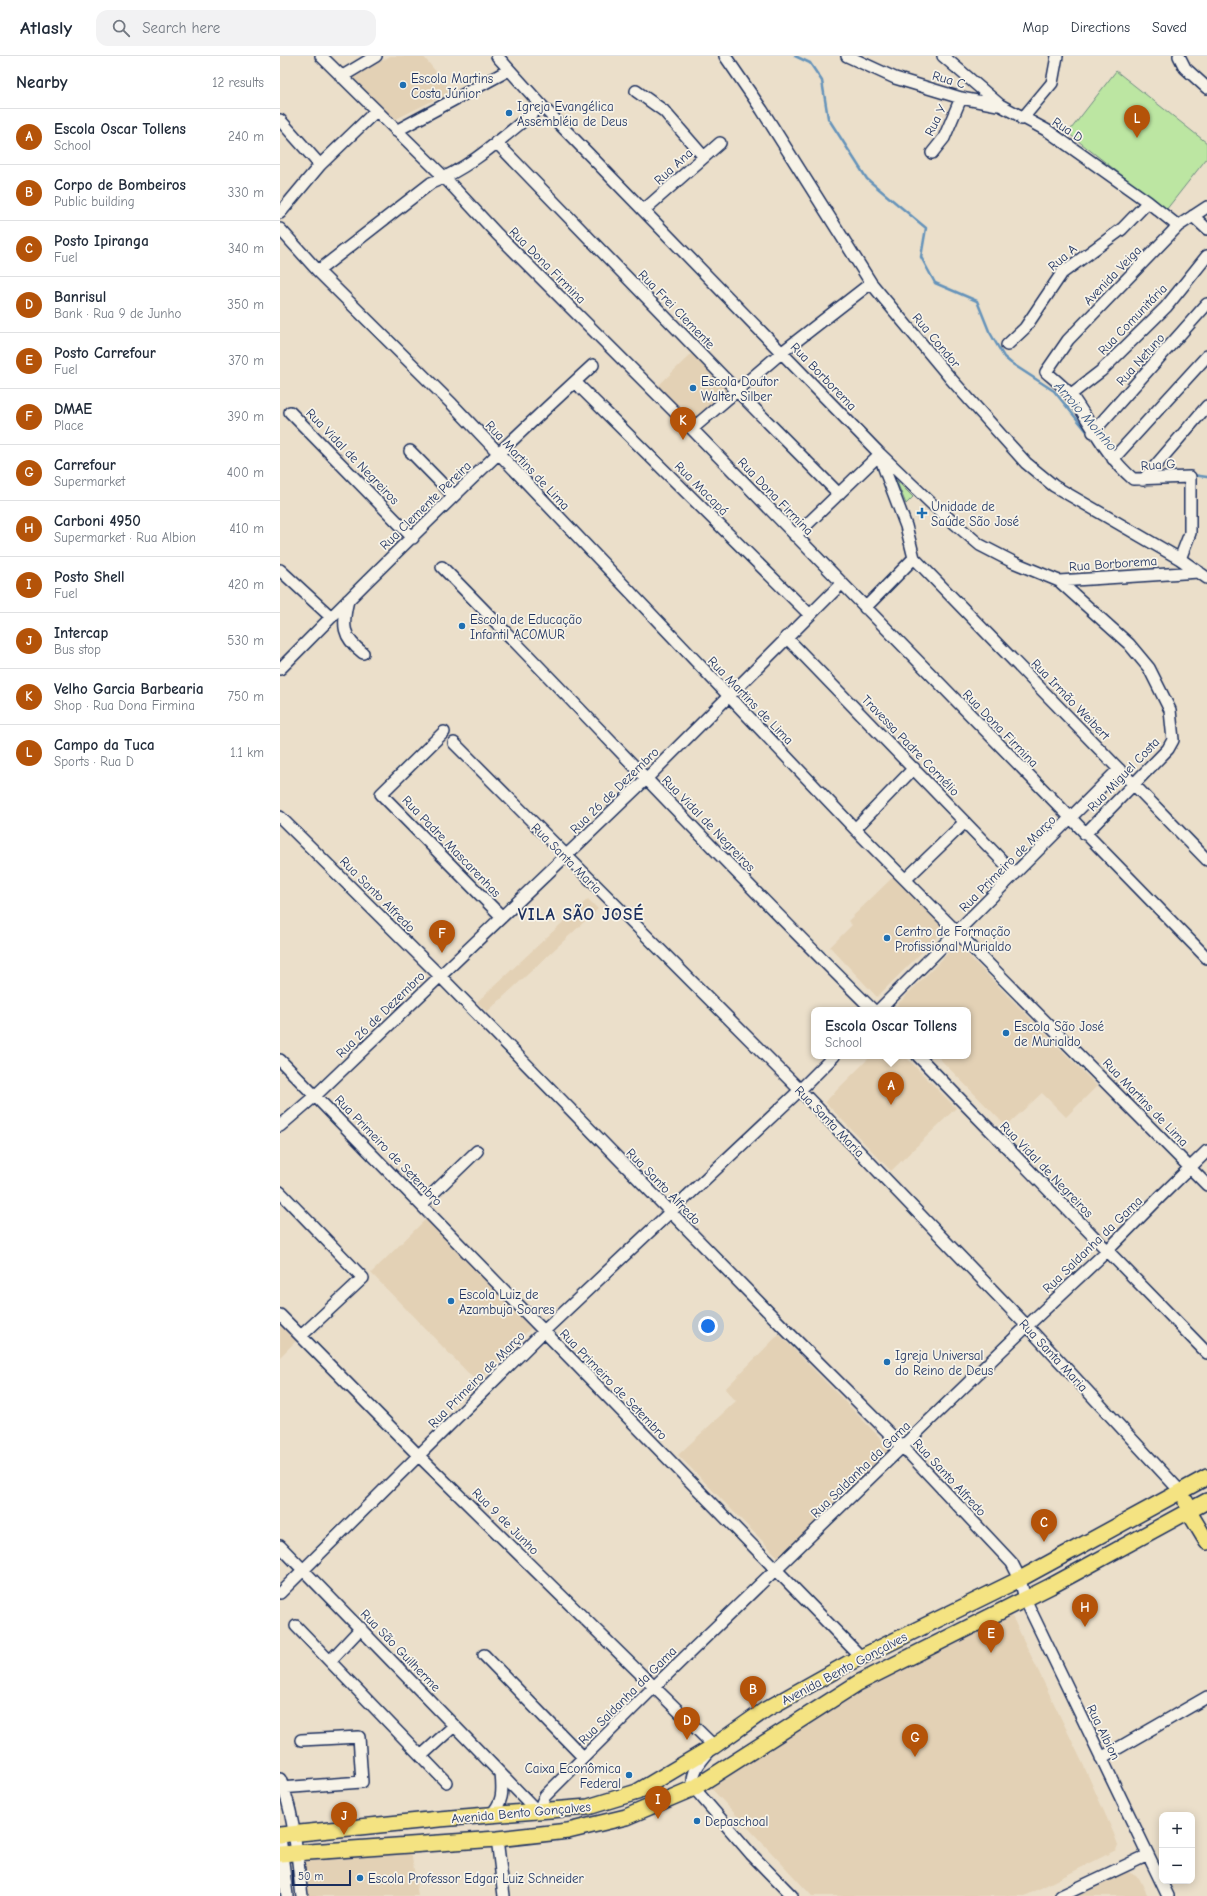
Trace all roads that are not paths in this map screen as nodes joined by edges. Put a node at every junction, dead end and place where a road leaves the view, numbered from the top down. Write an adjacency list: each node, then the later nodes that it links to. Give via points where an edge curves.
1 (321, 56): 10 (street, Rua Dona Firmina)
2 (376, 56): 10 (street)
3 (497, 56): 9 (street, Rua Borborema)
4 (725, 56): 36 (street, Rua Condor)
5 (847, 56): 13 (street, Rua C, via 895,78)
6 (943, 56): 14 (street, Rua D)
7 (1057, 56): 17 (street, via 1052,83)
8 (1179, 56): 11 (street, via 1185,68)
9 (510, 70): 15 (street, Rua Borborema); 19 (street)
10 (341, 76): 16 (street, Rua Dona Firmina)
11 (1207, 88)
12 (636, 91): 23 (street, via 664,111)
13 (961, 98): 14 (street, Rua C); 22 (street, Rua Y, via 944,138)
14 (1000, 105): 17 (street, Rua D)
15 (542, 106): 20 (street); 28 (street, Rua Borborema)
16 (376, 111): 19 (street, Rua Dona Firmina); 24 (street)
17 (1022, 119): 26 (street, Rua D, via 1048,132)
18 (280, 120): 24 (street)
19 (396, 131): 25 (street, Rua Dona Firmina)
20 (496, 142): 25 (street); 44 (street, Rua Frei Clemente)
21 (720, 143): 23 (street, Rua Ana)
22 (932, 154)
23 (704, 157): 28 (street, Rua Ana)
24 (320, 165): 29 (street)
25 (445, 178): 35 (street, via 431,183); 48 (street, Rua Dona Firmina, via 497,234)
26 (1148, 202): 31 (street, Rua D); 38 (street, Rua A, via 1122,229 1062,273 1025,328)
27 (1207, 207): 30 (street, Avenida Veiga)
28 (644, 210): 39 (street, Rua Borborema)
29 (280, 213)
30 (1193, 216): 31 (street, Avenida Veiga); 33 (street)
31 (1178, 226): 42 (street, Avenida Veiga, via 1068,340)
32 (280, 229): 35 (street, Rua Martins de Lima)
33 (1207, 229)
34 (1207, 256): 45 (street, Rua Comunitária, via 1166,307 1102,371)
35 (318, 270): 51 (street, Rua Martins de Lima, via 447,399)
36 (871, 283): 39 (street); 60 (street, Rua Condor, via 951,379 1026,463 1054,486)
37 (1207, 304): 49 (street, Rua Netuno)
38 (1007, 345)
39 (781, 353): 44 (street); 52 (street, Rua Borborema)
40 (1207, 356): 53 (street)
41 (593, 365): 43 (street, Rua Clemente Pereira)
42 (1046, 372): 45 (street, Rua G)
43 (575, 382): 51 (street, Rua Clemente Pereira); 68 (street, Rua Macapá)
44 (737, 391): 48 (street); 55 (street, Rua Frei Clemente)
45 (1070, 395): 49 (street, Rua G)
46 (1207, 406): 54 (street)
47 (290, 412): 58 (street, Rua Vidal de Negreiros)
48 (692, 429): 57 (street, Rua Dona Firmina)
49 (1093, 432): 53 (street, Rua G)
50 (410, 451): 56 (street)
51 (498, 454): 56 (street, Rua Clemente Pereira); 73 (street, Rua Martins de Lima)
52 (880, 454): 55 (street); 59 (street, via 906,526); 64 (street, Rua Borborema, via 933,505 980,545)
53 (1113, 459): 54 (street, Rua G, via 1133,479)
54 (1143, 480): 60 (street, Rua G, via 1189,476 1191,478 1190,533)
55 (839, 494): 57 (street)
56 (454, 496): 58 (street, Rua Clemente Pereira)
57 (795, 536): 65 (street, Rua Dona Firmina)
58 (413, 538): 66 (street, Rua Clemente Pereira)
59 (914, 558): 67 (street); 77 (street, Rua Irmão Weibert)
60 (1180, 559): 63 (street, Rua Condor)
61 (442, 567): 78 (street, Rua Vidal de Negreiros)
62 (280, 570): 69 (street)
63 (1203, 575): 64 (street, Rua Borborema)
64 (1059, 581): 79 (street, Rua Miguel Costa, via 1129,644 1149,668 1170,710 1172,740 1168,749)
65 (841, 584): 67 (street, Rua Dona Firmina); 68 (street, Rua 26 de Dezembro)
66 (348, 600): 69 (street, Rua Clemente Pereira); 71 (street, via 344,617 345,635)
67 (865, 608): 81 (street, Rua Dona Firmina)
68 (810, 614): 70 (street, Rua 26 de Dezembro)
69 (331, 618): 72 (street, Rua Clemente Pereira)
70 (786, 637): 73 (street, Rua 26 de Dezembro); 76 (street, Travessa Padre Cornélio)
71 (363, 654)
72 (280, 669)
73 (728, 696): 78 (street, Rua 26 de Dezembro); 83 (street, Rua Martins de Lima)
74 (444, 732): 89 (street, Rua Padre Mascarenhas, via 382,794)
75 (454, 743): 85 (street, Rua Santa Maria)
76 (914, 768): 82 (street, Travessa Padre Cornélio); 83 (street)
77 (1119, 769): 79 (street, Rua Irmão Weibert); 81 (street, Rua Primeiro de Março)
78 (646, 779): 85 (street, Rua 26 de Dezembro); 93 (street, Rua Vidal de Negreiros)
79 (1133, 784): 84 (street, Rua Miguel Costa); 86 (street, Rua Irmão Weibert)
80 (280, 817): 92 (street, Rua Santo Alfredo)
81 (1070, 819): 84 (street, Rua Dona Firmina); 87 (street, Rua Primeiro de Março)
82 (965, 822): 87 (street, Travessa Padre Cornélio); 88 (street)
83 (855, 829): 88 (street, Rua Martins de Lima)
84 (1085, 834): 91 (street, Rua Dona Firmina)
85 (565, 857): 89 (street, Rua 26 de Dezembro); 98 (street, Rua Santa Maria)
86 (1207, 860)
87 (1015, 874): 90 (street, Rua Primeiro de Março)
88 (906, 879): 90 (street, Rua Martins de Lima)
89 (502, 917): 92 (street, Rua 26 de Dezembro)
90 (958, 931): 94 (street, Rua Primeiro de Março); 103 (street, Rua Martins de Lima)
91 (1207, 958)
92 (440, 976): 99 (street, Rua 26 de Dezembro); 107 (street, Rua Santo Alfredo)
93 (870, 1007)
94 (882, 1007)
95 (831, 1059): 98 (street, Rua Primeiro de Março)
96 (921, 1059): 108 (street, Rua Vidal de Negreiros)
97 (280, 1060): 99 (street, Rua Primeiro de Setembro)
98 (800, 1090): 107 (street, Rua Primeiro de Março); 110 (street, Rua Santa Maria)
99 (316, 1095): 100 (street, Rua 26 de Dezembro); 106 (street, Rua Primeiro de Setembro)
100 (280, 1126)
101 (477, 1151): 106 (street)
102 (1207, 1151): 103 (street, Rua Saldanha da Gama)
103 (1190, 1167): 104 (street, Rua Martins de Lima); 108 (street, Rua Saldanha da Gama)
104 (1207, 1185)
105 (280, 1192): 112 (street, via 363,1278)
106 (422, 1204): 111 (street, Rua Primeiro de Setembro)
107 (670, 1212): 111 (street, Rua Primeiro de Março); 114 (street, Rua Santo Alfredo)
108 (1107, 1251): 110 (street, Rua Saldanha da Gama); 113 (street, Rua Vidal de Negreiros)
109 (280, 1314): 112 (street, Rua 9 de Junho)
110 (1027, 1326): 114 (street, Rua Saldanha da Gama); 117 (street, Rua Santa Maria)
111 (544, 1331): 115 (street, Rua Primeiro de Março); 123 (street, Rua Primeiro de Setembro)
112 (301, 1336): 115 (street, Rua 9 de Junho)
113 (1207, 1353)
114 (904, 1447): 123 (street, Rua Saldanha da Gama); 124 (street, Rua Santo Alfredo, via 1012,1563)
115 (419, 1456): 122 (street, Rua Primeiro de Março); 132 (street, Rua 9 de Junho)
116 (1207, 1477): 117 (main road, Avenida Bento Gonçalves)
117 (1181, 1492): 119 (main road, Rua Santa Maria); 124 (main road, Avenida Bento Gonçalves)
118 (1207, 1501): 119 (main road, Avenida Bento Gonçalves)
119 (1189, 1512): 120 (main road, Rua Santa Maria); 126 (main road, Avenida Bento Gonçalves)
120 (1207, 1542)
121 (280, 1546): 122 (street, Rua São Guilherme)
122 (304, 1569): 125 (street, Rua Primeiro de Março); 128 (street, Rua São Guilherme)
123 (777, 1569): 130 (street, Rua Primeiro de Setembro); 132 (street, Rua Saldanha da Gama)
124 (1020, 1579): 126 (street, Rua Albion); 130 (main road, Avenida Bento Gonçalves)
125 (280, 1593)
126 (1025, 1599): 139 (street, Rua Albion); 143 (main road, Avenida Bento Gonçalves, via 858,1683)
127 (296, 1626): 131 (street)
128 (361, 1628): 131 (street); 134 (street, Rua São Guilherme)
129 (484, 1655): 138 (street)
130 (861, 1658): 136 (main road, Avenida Bento Gonçalves, via 765,1710)
131 (330, 1661): 137 (street)
132 (654, 1687): 136 (street, Rua 9 de Junho); 138 (street, Rua Saldanha da Gama)
133 (1207, 1697): 139 (street)
134 (454, 1726): 137 (street); 140 (street, Rua São Guilherme)
135 (301, 1740): 142 (street, via 359,1737 362,1782)
136 (714, 1746): 143 (street, via 695,1771 692,1778); 144 (main road, Avenida Bento Gonçalves, via 637,1792 588,1807)
137 (421, 1756): 141 (street)
138 (583, 1758): 144 (street, Rua Saldanha da Gama, via 545,1796)
139 (1101, 1758): 149 (street, Rua Albion)
140 (501, 1774): 144 (street, Rua São Guilherme); 145 (street, via 503,1789 499,1806)
141 (446, 1782)
142 (281, 1783): 146 (street)
143 (694, 1788): 147 (main road, Avenida Bento Gonçalves, via 626,1817 568,1831); 153 (street, via 751,1854)
144 (538, 1812): 145 (main road, Avenida Bento Gonçalves)
145 (490, 1816): 146 (main road, Avenida Bento Gonçalves)
146 (284, 1835): 148 (street)
147 (497, 1839): 148 (main road, Avenida Bento Gonçalves); 152 (street)
148 (286, 1854): 150 (street); 151 (street)
149 (1148, 1855): 154 (street); 155 (street, Rua Albion)
150 (287, 1896)
151 (302, 1896)
152 (504, 1896)
153 (792, 1896)
154 (1062, 1896)
155 (1168, 1896)

